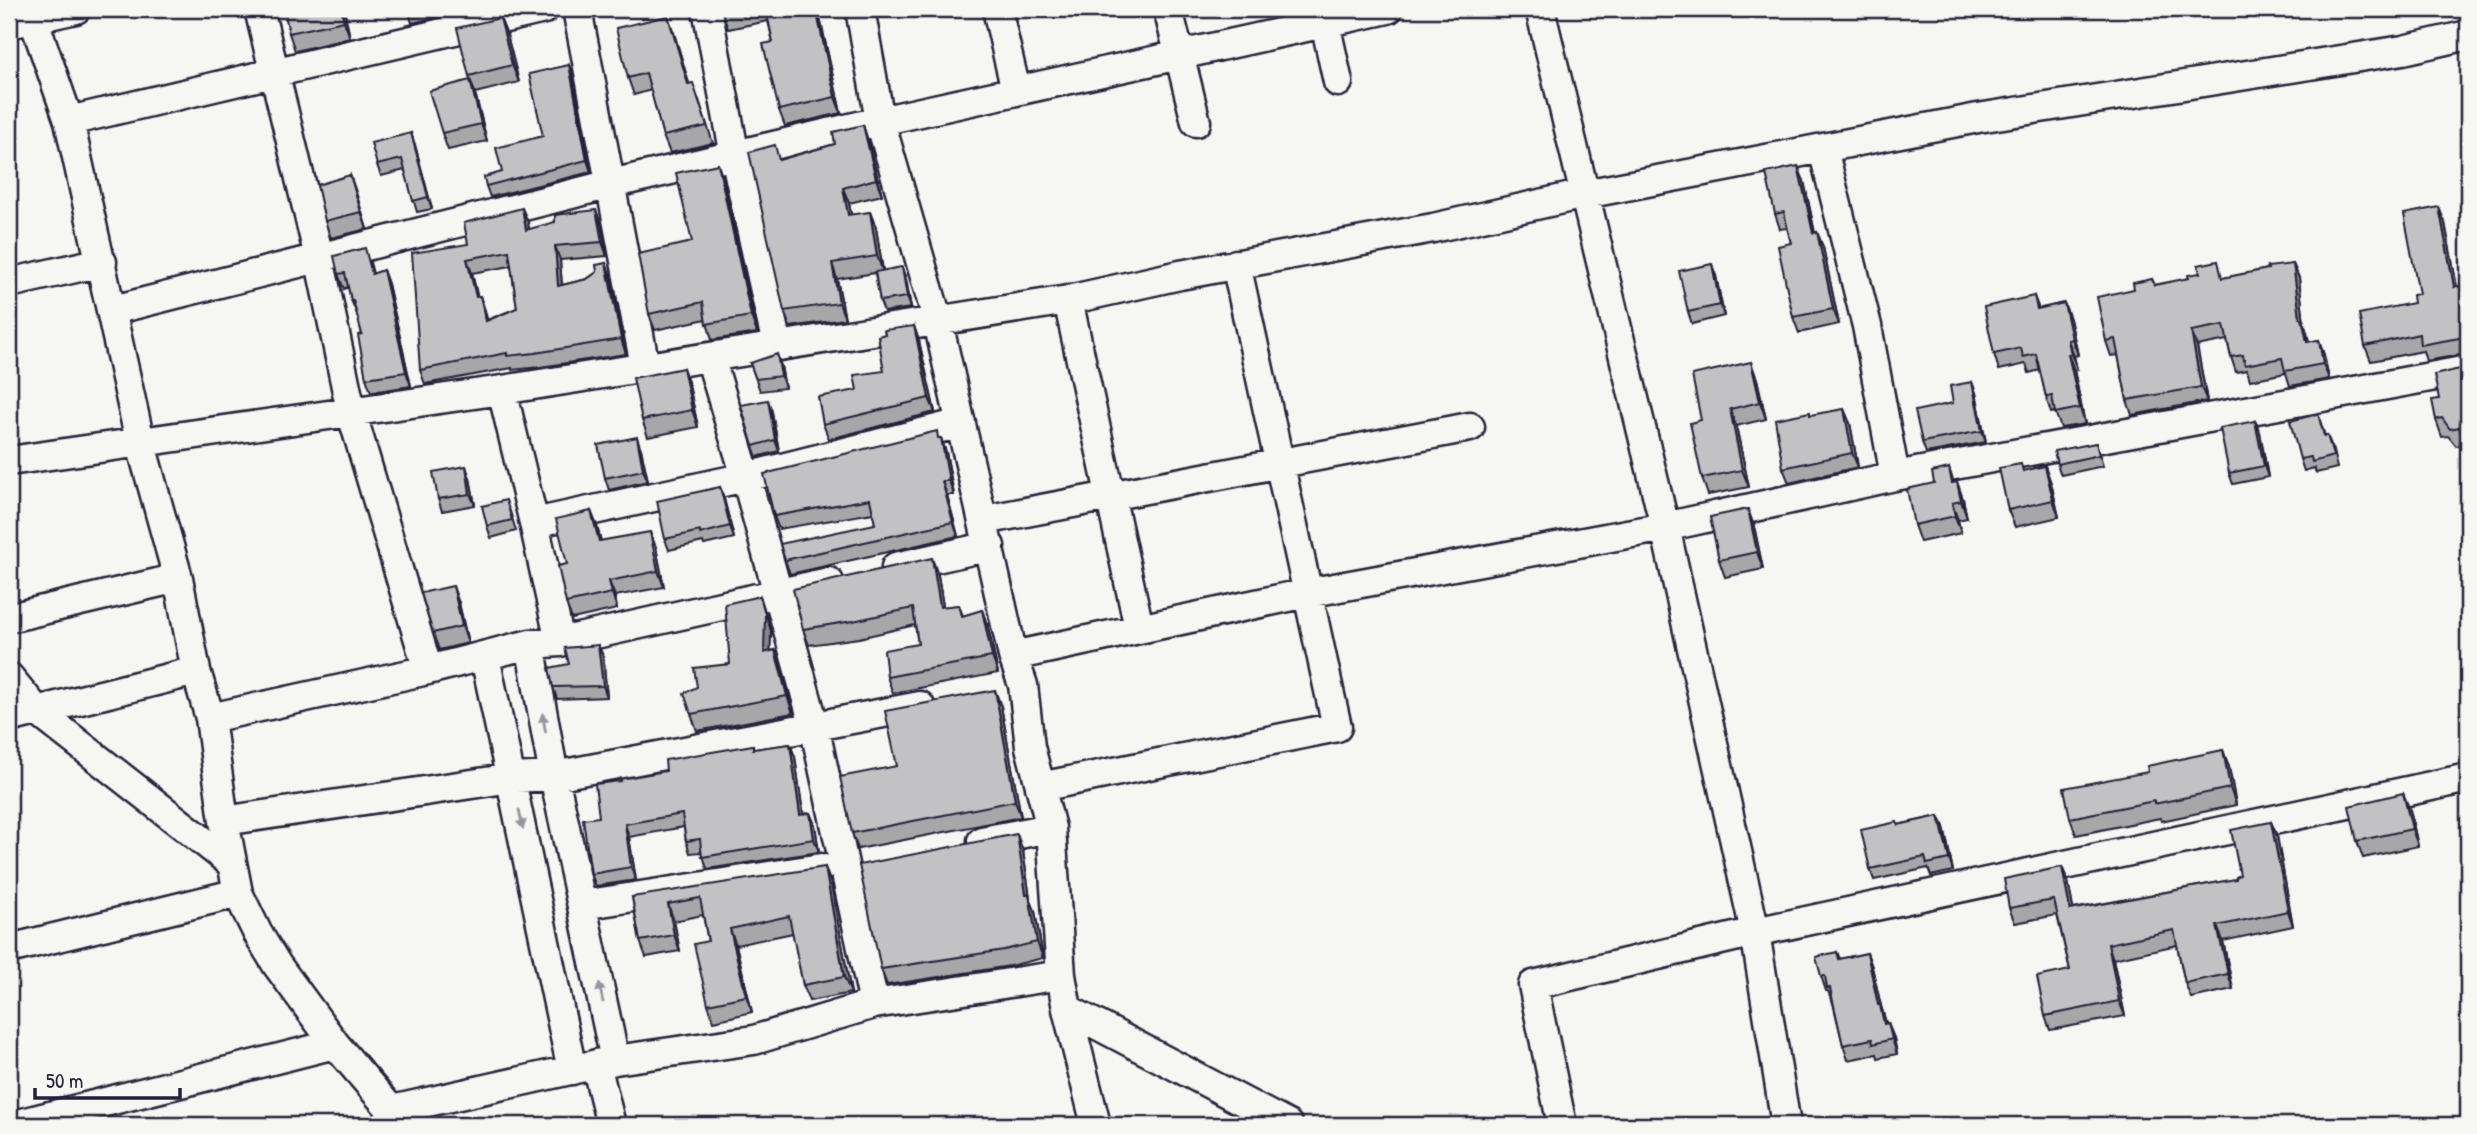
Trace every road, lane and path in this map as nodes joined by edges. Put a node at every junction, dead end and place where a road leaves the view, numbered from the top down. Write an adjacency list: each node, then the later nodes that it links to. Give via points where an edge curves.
1 (76, 9): 12 (street)
2 (259, 9): 15 (street)
3 (544, 9): 15 (street)
4 (577, 9): 23 (street)
5 (707, 9): 22 (street)
6 (860, 9): 19 (street)
7 (997, 9): 17 (street)
8 (1168, 9): 14 (street)
9 (1388, 9): 11 (street)
10 (1540, 9): 24 (street)
11 (1323, 15): 14 (street); 16 (street)
12 (24, 17): 18 (street)
13 (2468, 35): 21 (street, via 2403,50 1978,118)
14 (1180, 56): 17 (street); 20 (street)
15 (274, 73): 18 (street); 25 (street)
16 (1338, 82)
17 (1016, 92): 19 (street)
18 (69, 121): 26 (street)
19 (880, 121): 22 (street); 31 (street)
20 (1196, 122)
21 (1823, 149): 24 (street); 43 (street, via 1867,326)
22 (735, 156): 23 (street); 32 (street)
23 (611, 184): 25 (street); 34 (street)
24 (1585, 194): 27 (street); 47 (street)
25 (320, 257): 30 (street); 37 (street)
26 (102, 262): 28 (street); 30 (street)
27 (1236, 264): 29 (street); 42 (street)
28 (9, 283)
29 (1068, 300): 31 (street); 45 (street)
30 (113, 310): 40 (street)
31 (938, 322): 32 (street); 38 (street)
32 (778, 345): 33 (street)
33 (710, 356): 34 (street); 44 (street)
34 (646, 366): 36 (street)
35 (2468, 370): 43 (street)
36 (502, 390): 37 (street); 46 (street)
37 (351, 411): 40 (street); 58 (street)
38 (961, 423): 44 (street); 48 (street)
39 (1470, 427): 42 (street)
40 (140, 441): 41 (street); 49 (street)
41 (9, 461)
42 (1279, 462): 45 (street); 50 (street)
43 (1895, 476): 47 (street)
44 (746, 477): 46 (street); 51 (street)
45 (1110, 496): 48 (street); 53 (street)
46 (534, 523): 54 (street)
47 (1665, 527): 50 (street); 77 (street)
48 (987, 533): 51 (street, via 864,574); 56 (street)
49 (178, 578): 52 (street); 59 (street)
50 (1307, 593): 53 (street); 69 (street, via 1338,727)
51 (778, 594): 54 (street); 65 (street)
52 (9, 618)
53 (1139, 628): 56 (street)
54 (560, 642): 55 (street)
55 (530, 644): 57 (street); 66 (street, one-way to 55)
56 (1013, 656): 69 (street, via 1009,688)
57 (485, 657): 58 (street); 67 (street)
58 (428, 670): 64 (street)
59 (196, 671): 62 (street); 64 (street)
60 (9, 677): 62 (street)
61 (943, 701): 65 (street)
62 (37, 711): 63 (street); 73 (street)
63 (9, 718)
64 (210, 718): 70 (street)
65 (814, 725): 66 (street); 74 (street)
66 (554, 776): 67 (street); 76 (street)
67 (512, 778): 70 (street); 83 (street, one-way to 83)
68 (2468, 778): 77 (street)
69 (1040, 787): 71 (street)
70 (224, 821): 73 (street)
71 (1051, 828): 72 (street); 79 (street)
72 (960, 846)
73 (232, 863): 75 (street)
74 (852, 866): 76 (street); 80 (street)
75 (238, 893): 78 (street); 82 (street, via 276,965)
76 (582, 905): 83 (street, one-way to 76)
77 (1755, 932): 89 (street, via 1533,985); 90 (street)
78 (9, 949)
79 (1061, 975): 80 (street); 81 (street)
80 (874, 1004): 83 (street, via 754,1040)
81 (1067, 1009): 87 (street); 88 (street)
82 (335, 1044): 84 (street); 85 (street)
83 (594, 1065): 84 (street); 86 (street)
84 (398, 1118)
85 (14, 1125)
86 (611, 1125)
87 (1096, 1125)
88 (1288, 1125)
89 (1562, 1125)
90 (1786, 1125)

